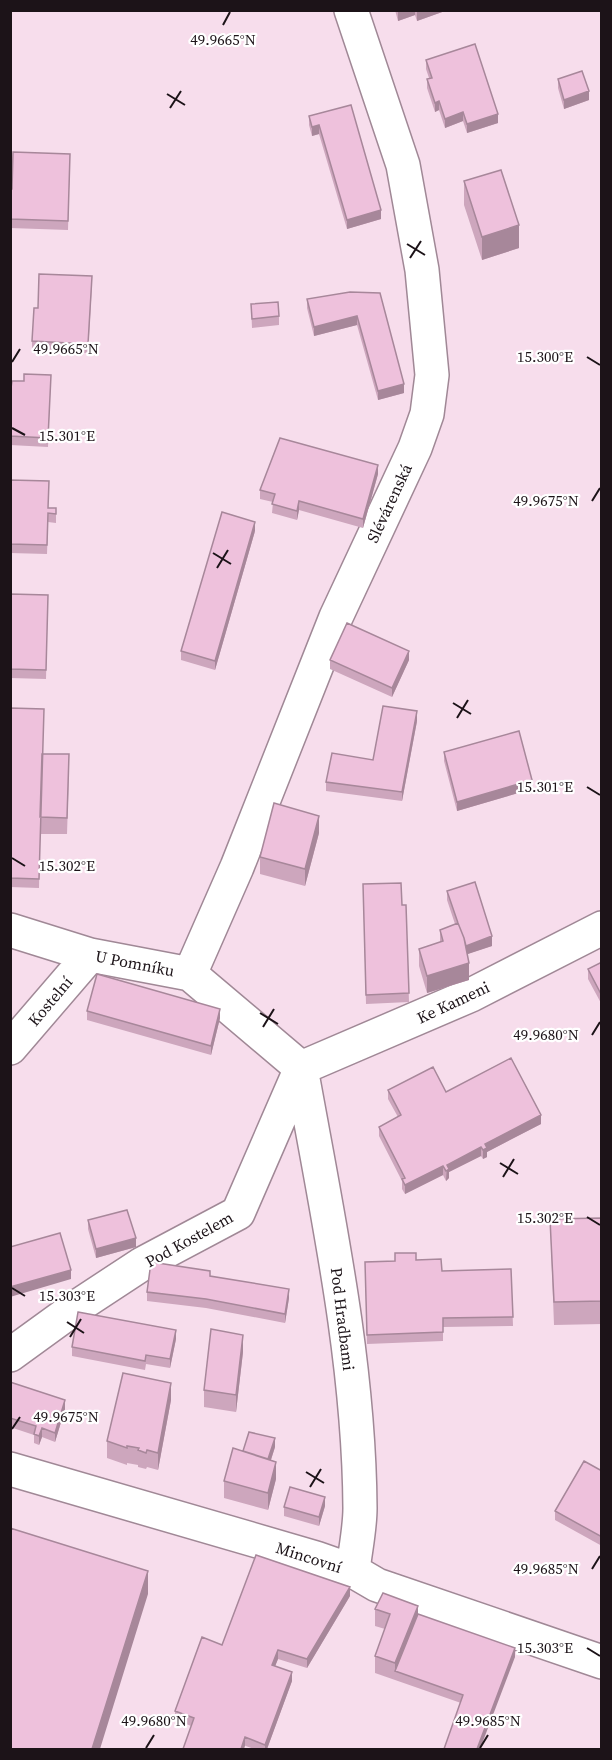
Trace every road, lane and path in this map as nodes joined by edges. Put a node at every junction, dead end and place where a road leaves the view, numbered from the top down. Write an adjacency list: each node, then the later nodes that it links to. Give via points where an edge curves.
1 (351, 10): 5 (street, Slévárenská, via 403,165 422,270 432,375 427,414 336,617)
2 (602, 928): 7 (street, Ke Kameni, via 471,995)
3 (10, 930): 4 (street, U Pomníku)
4 (90, 955): 5 (street, U Pomníku); 6 (street, Kostelní)
5 (190, 974): 7 (street, U Pomníku)
6 (10, 1048)
7 (301, 1068): 8 (street, Pod Kostelem, via 238,1213 142,1264); 10 (street, Pod Hradbami, via 341,1288 360,1510)
8 (10, 1355)
9 (10, 1469): 10 (street, Mincovní)
10 (353, 1571): 11 (street, Mincovní, via 377,1585)
11 (602, 1662)

